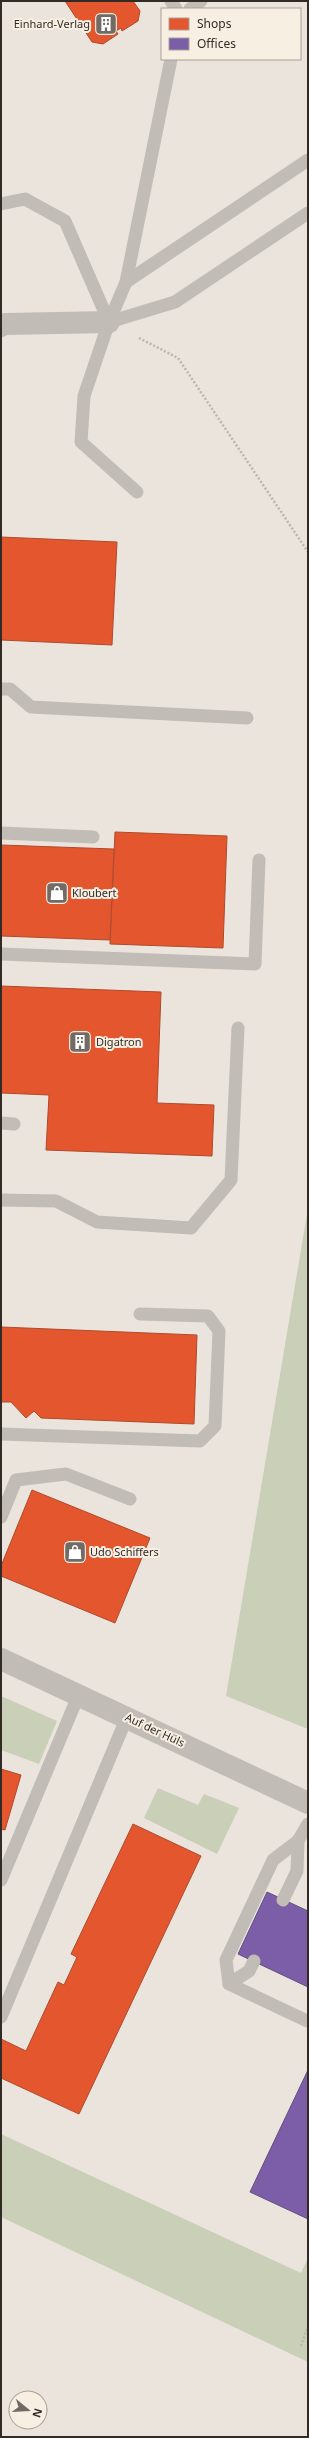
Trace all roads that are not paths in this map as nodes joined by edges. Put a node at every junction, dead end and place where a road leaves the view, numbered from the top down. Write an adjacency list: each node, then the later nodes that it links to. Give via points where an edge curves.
1 (201, 1): 2 (lane)
2 (191, 8)
3 (171, 60): 7 (lane)
4 (308, 160): 7 (lane)
5 (1, 204): 8 (lane, via 25,199 65,220)
6 (308, 213): 8 (lane, via 175,302)
7 (126, 282): 8 (lane)
8 (109, 322): 9 (street); 10 (lane, via 84,396 80,442)
9 (1, 326)
10 (137, 492)
11 (1, 689): 12 (lane, via 10,689 31,707)
12 (247, 718)
13 (1, 833): 14 (lane)
14 (93, 837)
15 (259, 860): 16 (lane, via 255,964)
16 (1, 954)
17 (238, 1028): 18 (lane, via 231,1180 191,1228 97,1222 56,1201)
18 (1, 1200)
19 (140, 1314): 20 (lane, via 208,1316 219,1331 215,1426 200,1441)
20 (1, 1434)
21 (130, 1499): 22 (lane, via 66,1474 30,1478 16,1480)
22 (1, 1517)
23 (1, 1659): 24 (street, Auf der Hüls)
24 (79, 1694): 25 (street, Auf der Hüls); 29 (lane)
25 (127, 1717): 26 (street, Auf der Hüls); 33 (lane)
26 (308, 1803)
27 (308, 1824): 28 (lane)
28 (298, 1841): 30 (lane, via 297,1871); 32 (lane, via 273,1860 226,1960)
29 (1, 1880)
30 (283, 1900)
31 (254, 1961): 32 (lane, via 249,1971)
32 (229, 1984): 34 (lane)
33 (1, 2017)
34 (307, 2021)

